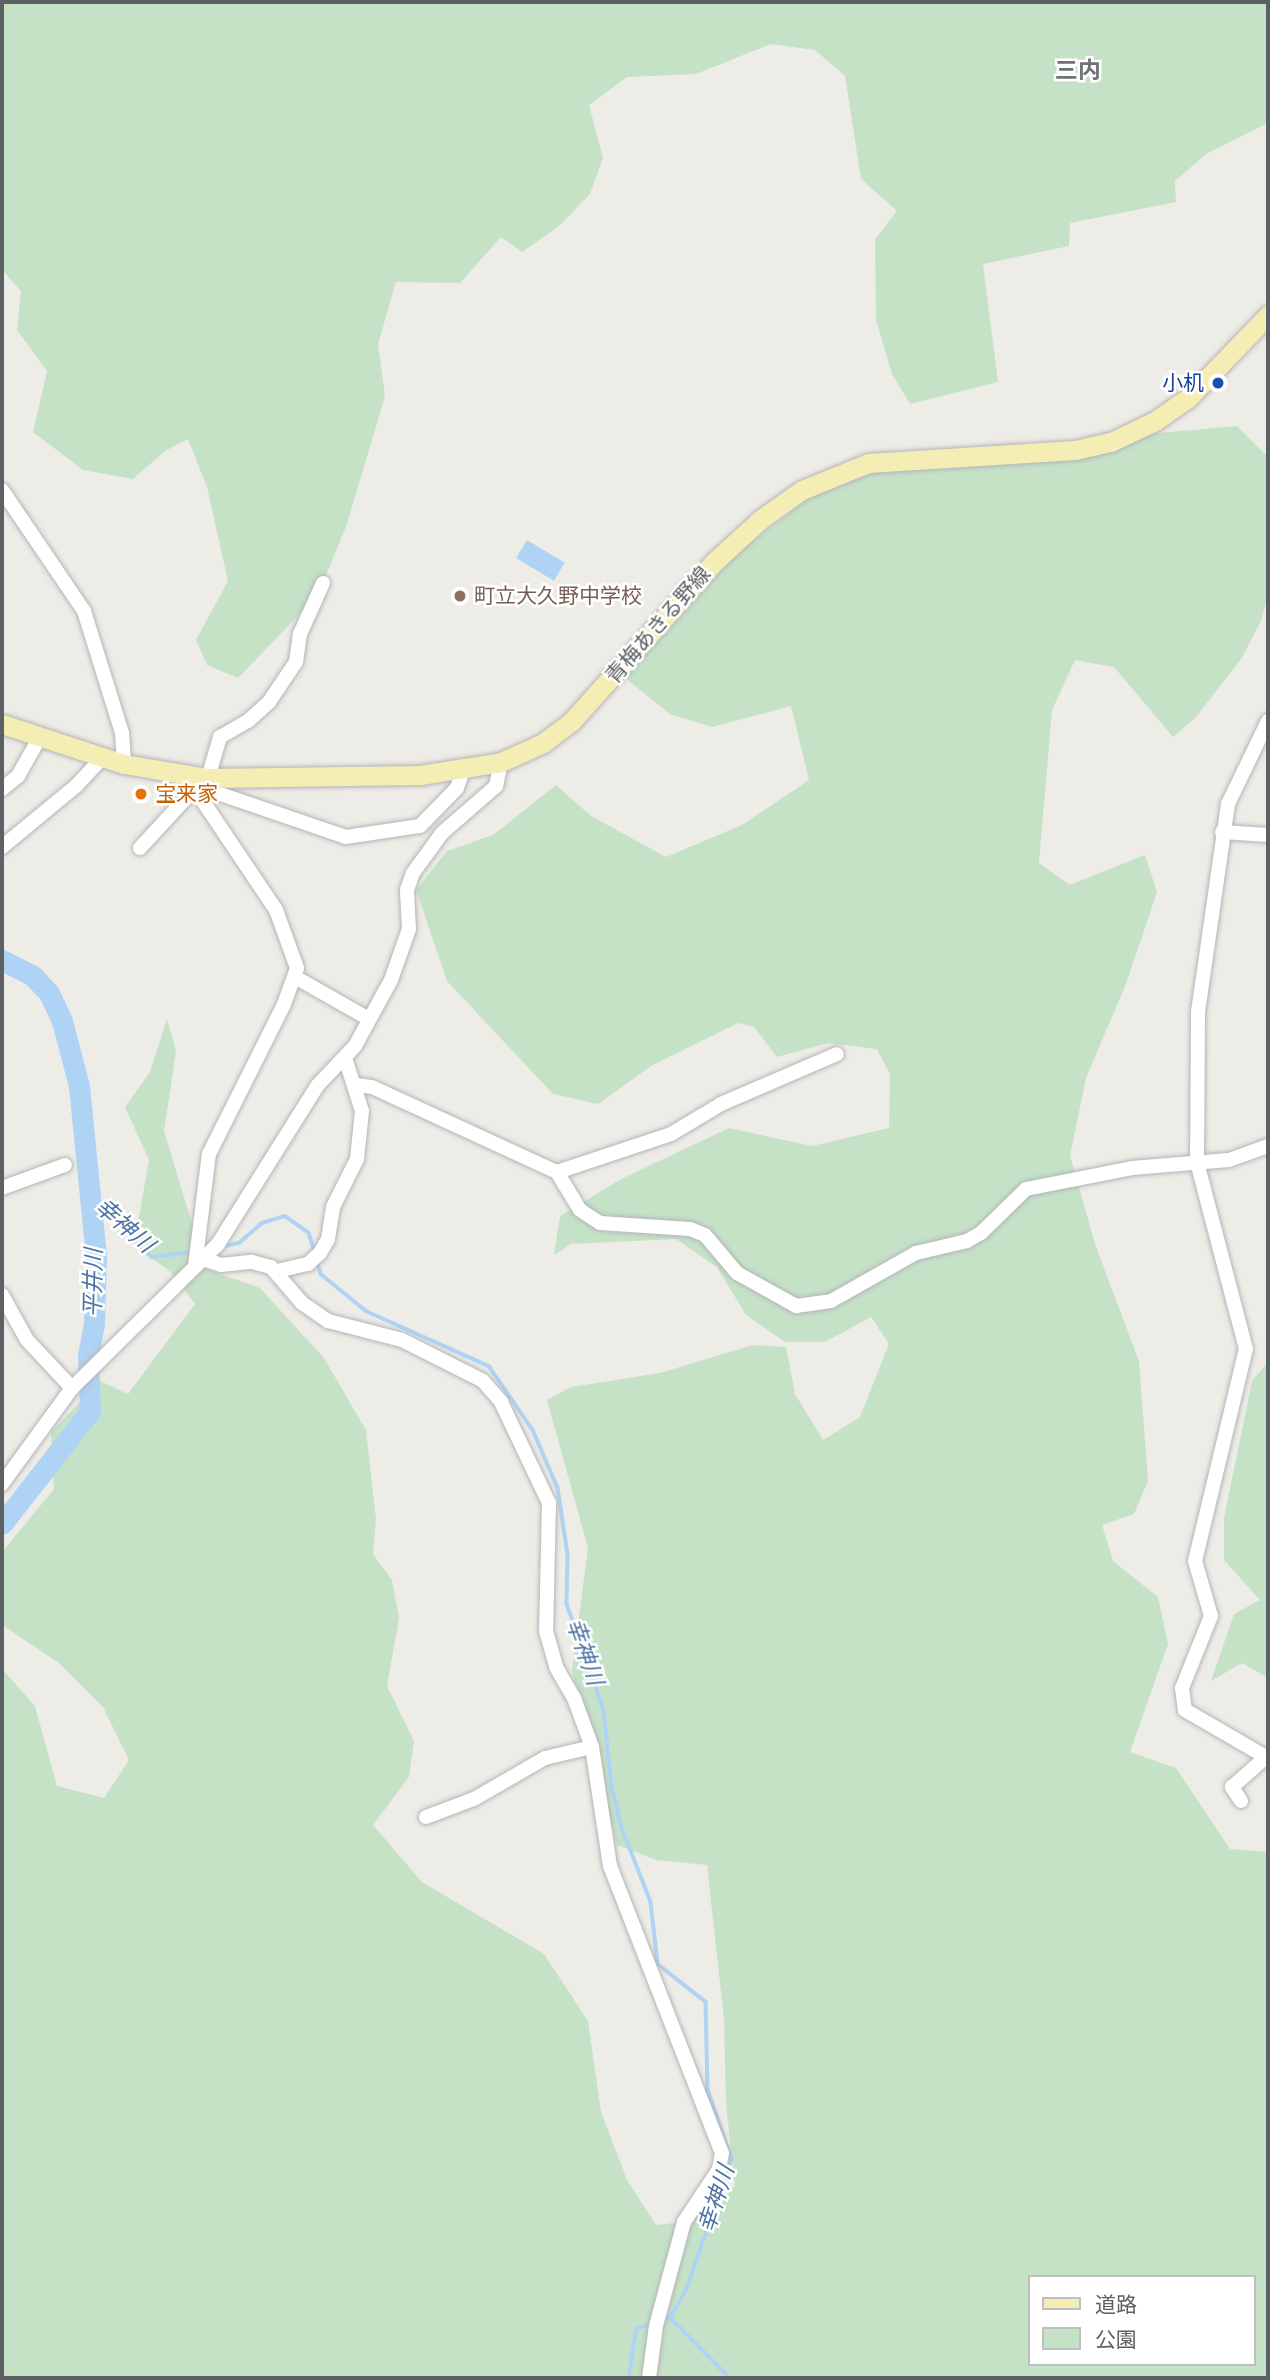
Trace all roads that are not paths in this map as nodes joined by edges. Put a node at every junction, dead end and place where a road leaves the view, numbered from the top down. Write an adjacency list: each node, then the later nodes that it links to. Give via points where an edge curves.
1 (1268, 316): 8 (main road, 青梅あきる野線, via 1187,399 1111,442 1075,450 869,463 802,490 761,519 714,562 571,722 543,743)
2 (2, 490): 9 (street, via 84,611 122,733)
3 (323, 583): 11 (street, via 300,634 296,662 269,702 248,722 220,737)
4 (1268, 721): 13 (street, via 1239,776)
5 (2, 724): 6 (main road, 青梅あきる野線)
6 (40, 737): 7 (main road, 青梅あきる野線); 12 (street, via 18,776)
7 (102, 758): 9 (main road, 青梅あきる野線); 15 (street, via 76,786)
8 (501, 762): 10 (main road, 青梅あきる野線); 18 (street, via 496,786 442,833 413,873 407,890 409,929 400,960)
9 (124, 764): 11 (main road, 青梅あきる野線)
10 (463, 771): 11 (main road, 青梅あきる野線); 11 (street, via 457,788 420,826 346,837)
11 (200, 780): 16 (street); 17 (street, via 288,933)
12 (2, 789)
13 (1222, 832): 14 (street); 23 (street, via 1198,1012)
14 (1268, 835)
15 (2, 846)
16 (140, 848)
17 (295, 977): 18 (street); 27 (street, via 208,1154)
18 (369, 1019): 20 (street)
19 (837, 1054): 25 (street, via 721,1104 671,1134)
20 (345, 1058): 21 (street); 27 (street, via 317,1086 218,1244)
21 (357, 1085): 25 (street, via 372,1087); 28 (street, via 363,1123 357,1158 333,1207 328,1239 308,1264)
22 (1268, 1146): 23 (street, via 1229,1160)
23 (1197, 1162): 25 (street, via 1132,1168 1026,1189 981,1233 916,1253 831,1301 811,1306 780,1301 726,1263 705,1235 690,1229 600,1223 580,1210); 33 (street, via 1246,1349 1195,1561 1211,1616 1182,1688 1185,1710 1266,1757 1232,1787)
24 (65, 1165): 26 (street)
25 (557, 1172)
26 (2, 1188)
27 (199, 1262): 28 (street, via 253,1262); 30 (street)
28 (277, 1271): 32 (street, via 302,1303 328,1321 402,1340 483,1381 501,1402 549,1503 546,1630 556,1667 574,1698)
29 (2, 1295): 30 (street, via 27,1340)
30 (73, 1387): 31 (street)
31 (2, 1484)
32 (592, 1746): 34 (street, via 545,1758 474,1800); 35 (street, via 610,1866 722,2153 719,2169 684,2222 656,2326)
33 (1241, 1801)
34 (426, 1817)
35 (649, 2378)

